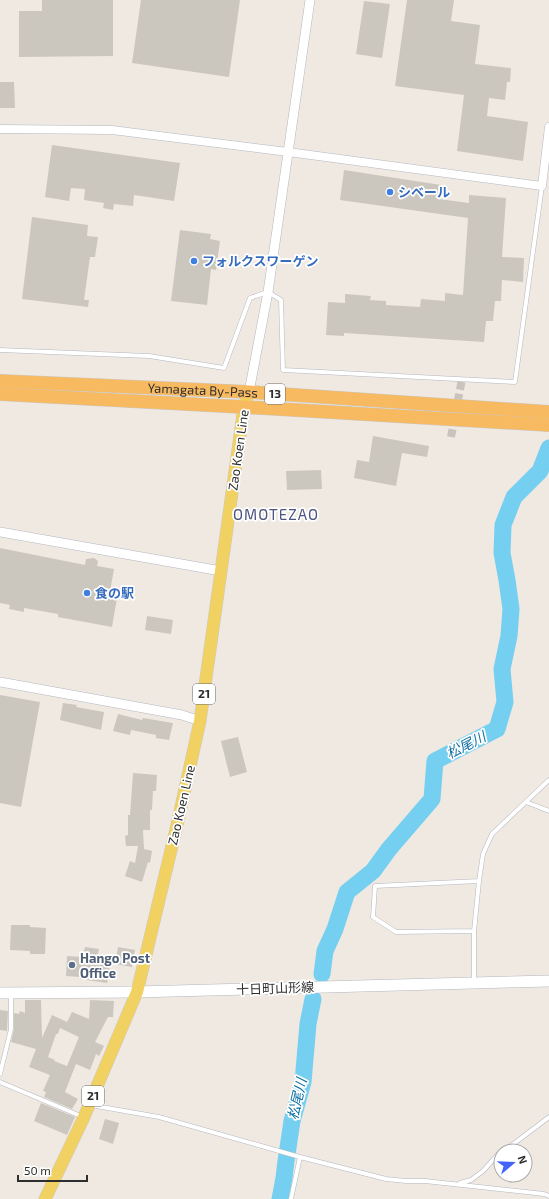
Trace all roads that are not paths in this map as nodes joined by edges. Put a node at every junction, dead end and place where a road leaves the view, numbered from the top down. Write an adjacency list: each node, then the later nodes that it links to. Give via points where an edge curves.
1 (310, 0): 4 (street)
2 (549, 127): 5 (street)
3 (0, 129): 4 (street, via 112,130)
4 (288, 152): 5 (street); 6 (street)
5 (542, 186): 6 (lane, via 515,382 283,370 281,300)
6 (268, 292): 7 (lane, via 250,298 224,368 149,356); 9 (street)
7 (0, 350)
8 (0, 381): 9 (highway, Yamagata By-Pass / 13)
9 (249, 392): 11 (main road, Zao Koen Line / 21); 12 (highway, Yamagata By-Pass / 13)
10 (0, 394): 11 (highway, Yamagata By-Pass / 13)
11 (244, 407): 13 (highway, Yamagata By-Pass / 13); 15 (main road, Zao Koen Line / 21)
12 (549, 412)
13 (549, 425)
14 (0, 532): 15 (street)
15 (221, 571): 17 (main road, Zao Koen Line / 21)
16 (0, 682): 17 (street, via 182,715)
17 (200, 721): 25 (main road, Zao Koen Line / 21)
18 (549, 780): 19 (lane)
19 (526, 802): 20 (lane); 21 (lane, via 492,834 483,854)
20 (549, 811)
21 (479, 881): 22 (lane); 22 (lane, via 375,886 373,917 396,932)
22 (474, 931): 24 (lane)
23 (549, 981): 24 (main road, 十日町山形線)
24 (474, 983): 25 (main road, 十日町山形線)
25 (137, 992): 26 (main road, 十日町山形線); 29 (main road, Zao Koen Line / 21)
26 (5, 993): 27 (lane, via 11,1029)
27 (0, 1074)
28 (0, 1082): 30 (lane)
29 (89, 1105): 30 (main road, Zao Koen Line / 21); 32 (lane, via 159,1117)
30 (84, 1117): 35 (main road, Zao Koen Line / 21)
31 (549, 1117): 33 (lane, via 501,1151 471,1180)
32 (300, 1157): 33 (lane, via 386,1179); 36 (lane)
33 (457, 1184): 34 (lane)
34 (549, 1196)
35 (46, 1199)
36 (291, 1199)

